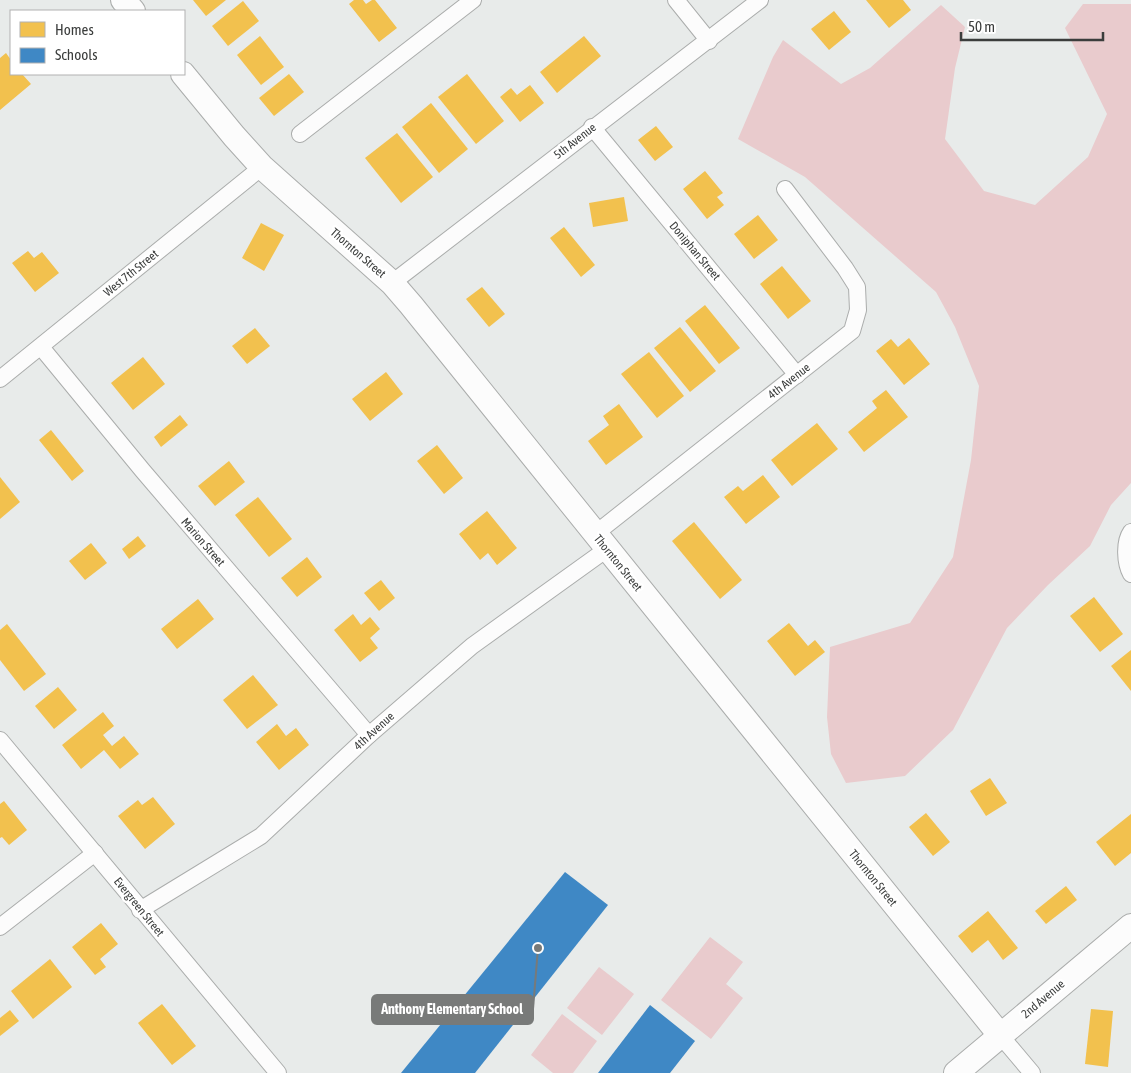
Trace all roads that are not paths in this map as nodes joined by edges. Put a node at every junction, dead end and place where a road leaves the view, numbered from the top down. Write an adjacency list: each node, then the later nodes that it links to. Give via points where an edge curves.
1 (123, 0): 6 (street)
2 (474, 0): 5 (street)
3 (676, 0): 7 (street)
4 (760, 0): 7 (street, 5th Avenue)
5 (452, 6): 10 (street)
6 (131, 10)
7 (709, 41): 9 (street, 5th Avenue)
8 (184, 75): 11 (street, Thornton Street)
9 (592, 128): 13 (street, 5th Avenue); 15 (street, Doniphan Street)
10 (300, 134)
11 (262, 167): 13 (street, Thornton Street); 14 (street, West 7th Street)
12 (785, 189): 15 (street, 4th Avenue, via 857,286 858,310 852,331)
13 (392, 283): 18 (street, Thornton Street)
14 (41, 347): 16 (street, West 7th Street); 20 (street, Marion Street, via 142,471)
15 (797, 375): 18 (street, 4th Avenue)
16 (0, 379)
17 (1131, 532): 19 (street, via 1127,557)
18 (601, 542): 20 (street, 4th Avenue, via 472,646); 26 (street, Thornton Street)
19 (1131, 574)
20 (369, 735): 23 (street, 4th Avenue, via 261,836)
21 (0, 740): 22 (street, Evergreen Street)
22 (95, 854): 23 (street, Evergreen Street); 25 (street)
23 (140, 910): 27 (street, Evergreen Street)
24 (1131, 926): 26 (street, 2nd Avenue)
25 (0, 927)
26 (1000, 1035): 28 (street, 2nd Avenue); 29 (street, Thornton Street)
27 (278, 1073)
28 (956, 1073)
29 (1032, 1073)

